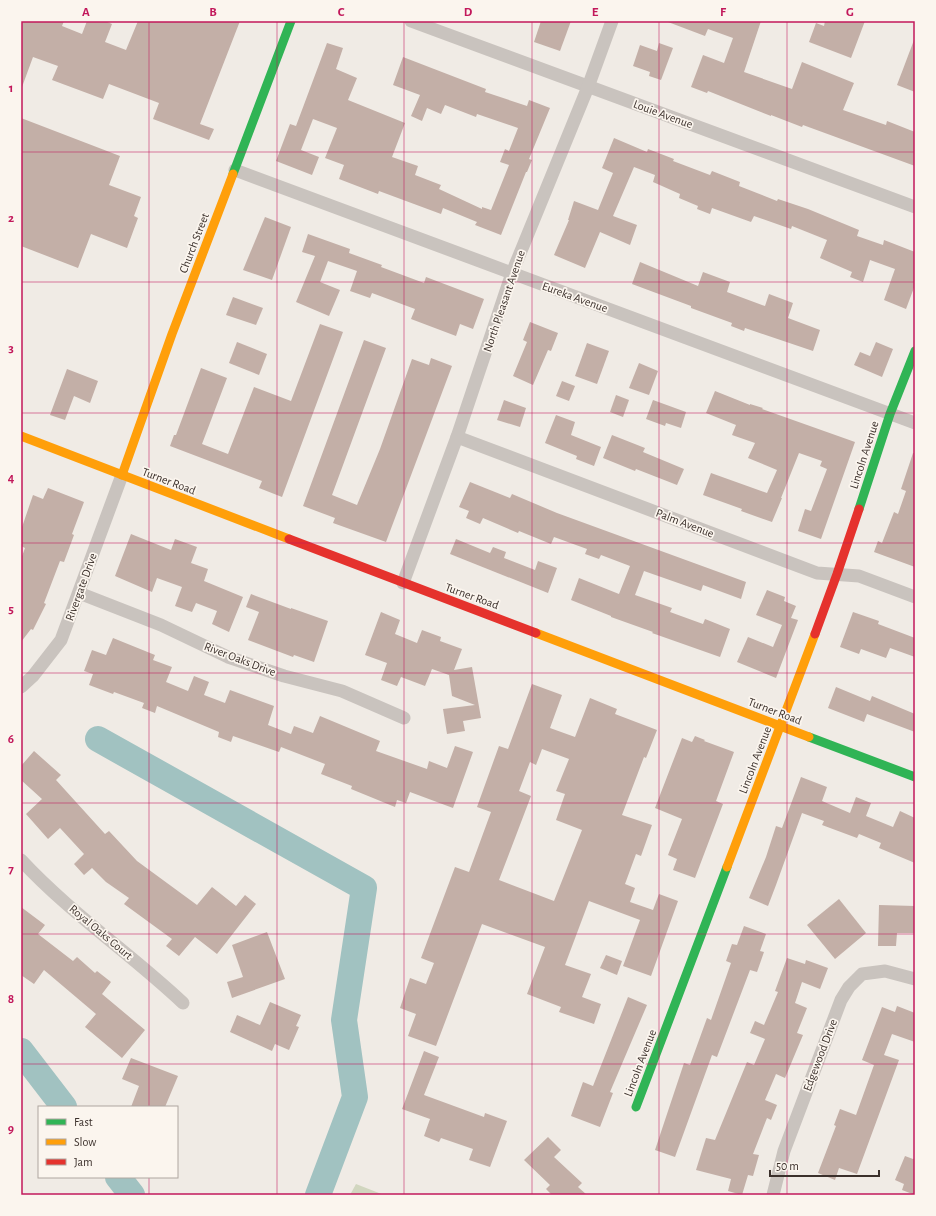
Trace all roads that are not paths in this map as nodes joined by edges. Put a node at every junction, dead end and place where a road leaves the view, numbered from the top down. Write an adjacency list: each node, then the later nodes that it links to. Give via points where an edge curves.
1 (291, 21): 5 (street, Church Street)
2 (411, 21): 4 (street, Louie Avenue)
3 (612, 21): 4 (street, North Pleasant Avenue)
4 (588, 87): 6 (street, Louie Avenue); 7 (street, North Pleasant Avenue)
5 (235, 170): 7 (street, Eureka Avenue); 13 (street, Church Street, via 172,334)
6 (915, 207)
7 (512, 273): 9 (street, Eureka Avenue); 12 (street, North Pleasant Avenue)
8 (915, 351): 9 (street, Lincoln Avenue)
9 (890, 414): 10 (street, Eureka Avenue); 14 (street, Lincoln Avenue)
10 (915, 423)
11 (21, 436): 13 (street, Turner Road)
12 (457, 437): 14 (street, Palm Avenue, via 817,573); 15 (street, North Pleasant Avenue)
13 (122, 475): 15 (street, Turner Road); 16 (street, Rivergate Drive)
14 (837, 574): 17 (street, Palm Avenue, via 859,576); 20 (street, Lincoln Avenue)
15 (403, 583): 20 (street, Turner Road)
16 (79, 593): 18 (street, Rivergate Drive, via 61,640 33,676); 19 (street, River Oaks Drive, via 161,625 228,657 284,676 342,691)
17 (915, 596)
18 (21, 687)
19 (404, 718)
20 (781, 726): 21 (street, Turner Road); 25 (street, Lincoln Avenue)
21 (915, 777)
22 (21, 860): 24 (street, Royal Oaks Court, via 41,881)
23 (915, 979): 26 (street, Edgewood Drive, via 885,971 862,974 849,987 841,1000 784,1151)
24 (183, 1003)
25 (636, 1107)
26 (773, 1195)

